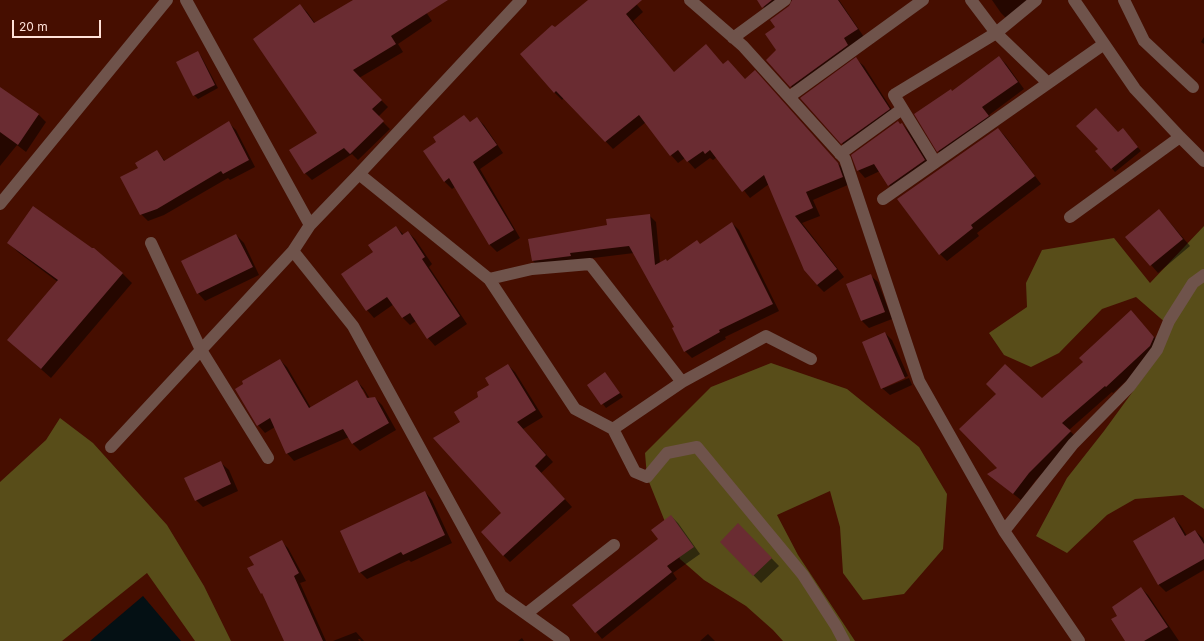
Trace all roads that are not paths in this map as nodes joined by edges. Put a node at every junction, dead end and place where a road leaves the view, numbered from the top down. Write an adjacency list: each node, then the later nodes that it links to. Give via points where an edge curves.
1 (167, 0): 24 (street)
2 (186, 0): 26 (street)
3 (521, 0): 22 (street)
4 (690, 0): 12 (street)
5 (785, 0): 12 (street)
6 (923, 0): 16 (street)
7 (971, 0): 11 (street)
8 (1036, 0): 11 (street)
9 (1074, 0): 13 (street)
10 (1124, 0): 15 (street, via 1144,41)
11 (996, 33): 14 (street); 17 (street, via 894,95)
12 (733, 38): 16 (street)
13 (1104, 44): 14 (street); 18 (street, via 1135,89)
14 (1048, 82): 21 (street)
15 (1193, 87)
16 (789, 97): 19 (street)
17 (902, 109): 19 (street); 21 (street)
18 (1180, 138): 20 (street); 25 (street)
19 (840, 154): 37 (street, via 845,159 919,382)
20 (1204, 161)
21 (935, 162): 23 (street)
22 (359, 174): 26 (street); 30 (street)
23 (883, 198)
24 (0, 204)
25 (1070, 217)
26 (310, 225): 28 (street)
27 (151, 243): 31 (street)
28 (293, 251): 31 (street); 39 (street, via 353,326 501,596)
29 (1204, 276): 37 (street, via 1193,283 1169,321 1157,350 1130,386 1073,444)
30 (489, 279): 33 (street, via 532,269 590,264); 34 (street, via 575,409)
31 (201, 350): 35 (street); 36 (street)
32 (811, 359): 33 (street, via 766,336)
33 (682, 382): 34 (street)
34 (613, 429): 41 (street, via 635,472 647,477 666,453 697,447 803,575)
35 (112, 446)
36 (268, 458)
37 (1004, 531): 42 (street)
38 (614, 545): 39 (street)
39 (526, 614): 40 (street)
40 (564, 641)
41 (844, 641)
42 (1079, 641)

